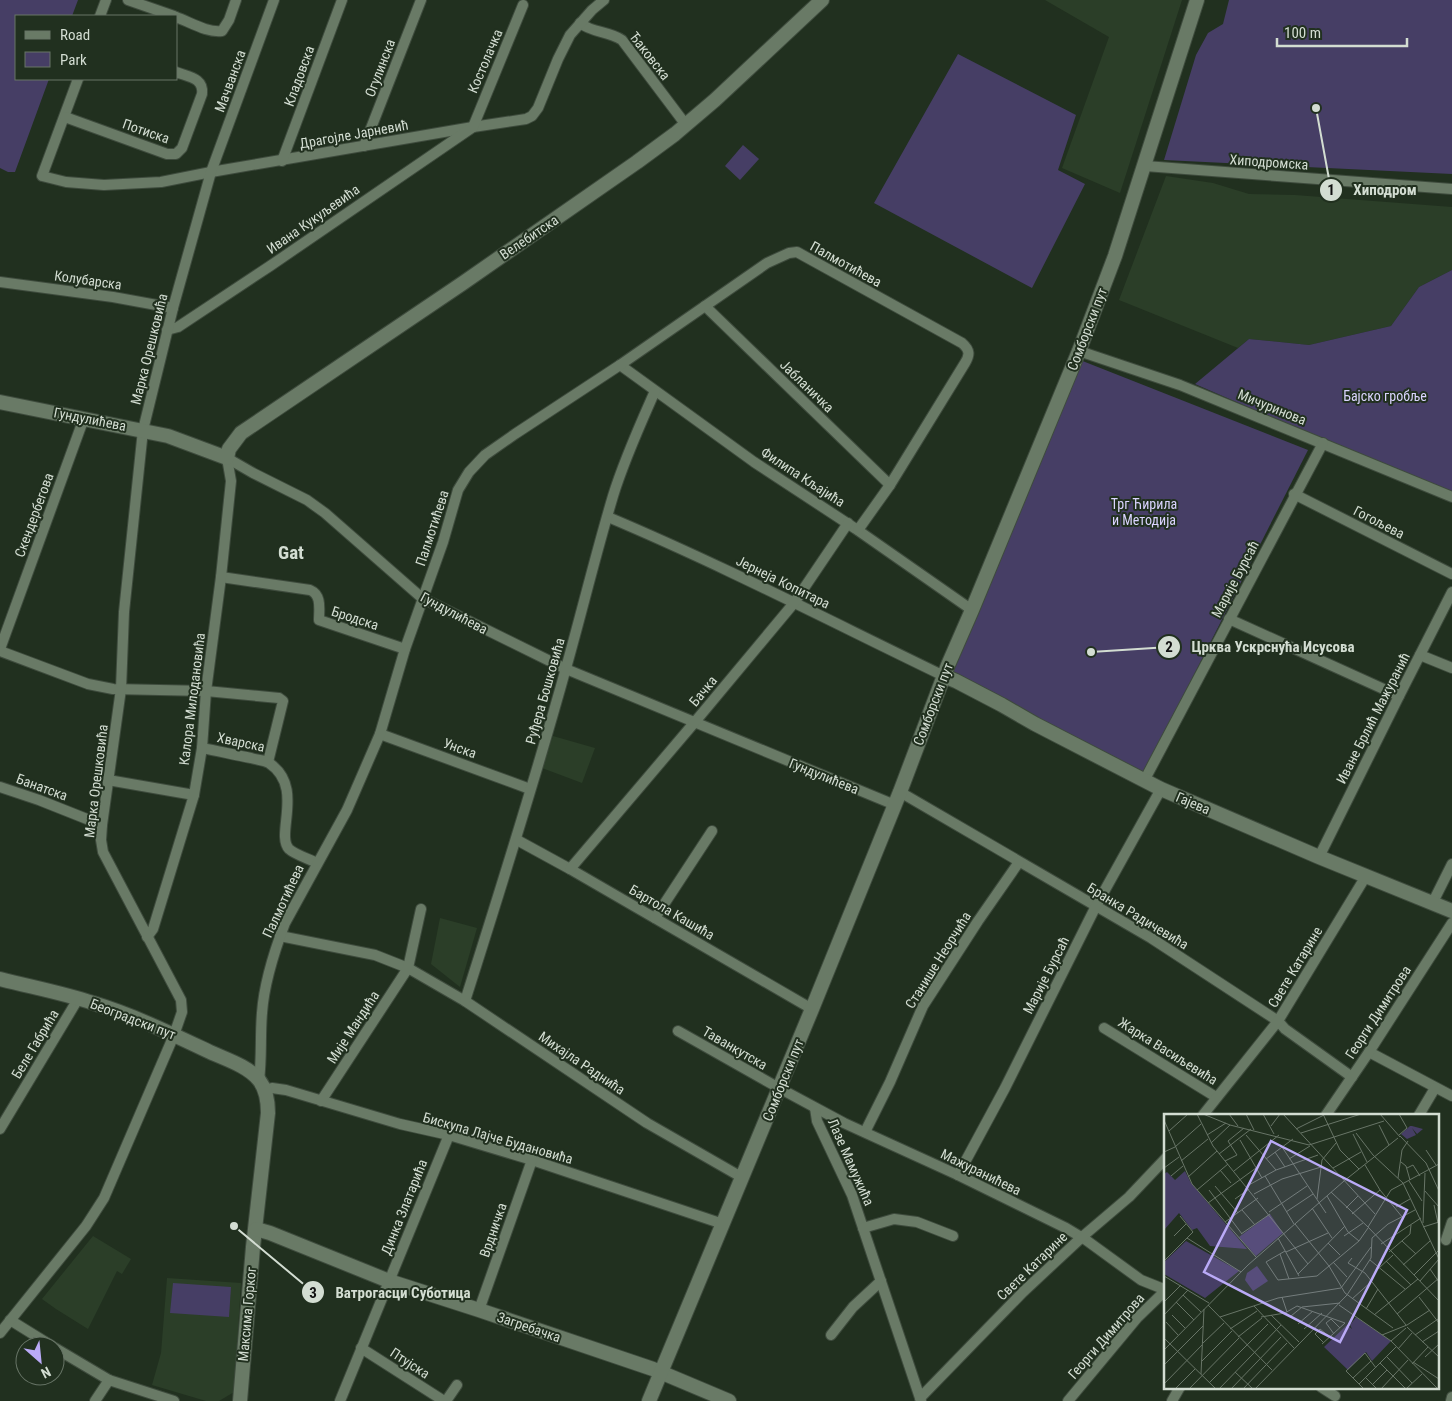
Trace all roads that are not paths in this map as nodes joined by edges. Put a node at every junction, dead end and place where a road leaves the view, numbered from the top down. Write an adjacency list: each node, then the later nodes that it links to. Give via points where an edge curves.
1 (106, 0): 11 (street)
2 (128, 0): 12 (street)
3 (236, 0): 13 (street, via 222,31)
4 (274, 0): 25 (street, Мачванска)
5 (342, 0): 23 (street, Кладовска)
6 (421, 0): 21 (street, Огулинска)
7 (604, 0): 14 (street, Драгојле Јарневић)
8 (822, 0): 18 (main road, Велебитска)
9 (1197, 0): 24 (main road, Сомборски пут)
10 (523, 5): 19 (street, Костолачка)
11 (100, 15)
12 (169, 15)
13 (178, 18)
14 (580, 23): 18 (street, Ђаковска, via 622,40); 19 (street, Драгојле Јарневић, via 570,35 534,114 523,120)
15 (178, 73): 17 (street, Потиска, via 202,85 202,94 182,148 176,154 167,154)
16 (78, 80): 17 (street)
17 (65, 117): 25 (street, Драгојле Јарневић, via 42,176 104,185 161,182)
18 (686, 125): 38 (main road, Велебитска, via 567,212 241,433 228,449)
19 (472, 127): 20 (street, Драгојле Јарневић); 22 (street, Ивана Кукуљевића)
20 (436, 134): 21 (street, Драгојле Јарневић); 22 (street, via 442,140)
21 (364, 146): 23 (street, Драгојле Јарневић)
22 (441, 148): 30 (street, Ивана Кукуљевића, via 186,322)
23 (282, 160): 25 (street, Драгојле Јарневић)
24 (1145, 166): 26 (street, Хиподромска); 31 (main road, Сомборски пут)
25 (211, 172): 29 (street, Марка Орешковића)
26 (1452, 189)
27 (0, 282): 29 (street, Колубарска)
28 (704, 306): 32 (street, Палмотићева); 39 (street, Јабланичка); 39 (street, Палмотићева, via 767,263 797,252 967,347 969,356)
29 (173, 308): 30 (street, Марка Орешковића)
30 (167, 330): 36 (street, Марка Орешковића)
31 (1078, 351): 37 (street, Мичуринова, via 1180,385); 50 (main road, Сомборски пут)
32 (620, 365): 33 (street, Филипа Кљајића); 48 (street, Палмотићева, via 508,439 470,472 458,490)
33 (655, 391): 42 (street, Руђера Бошковића, via 622,470); 43 (street, Филипа Кљајића, via 754,462)
34 (0, 402): 35 (main road, Гундулићева)
35 (84, 418): 36 (main road, Гундулићева); 53 (street, Скендербегова)
36 (143, 430): 38 (main road, Гундулићева); 58 (street, Марка Орешковића, via 124,612)
37 (1322, 443): 40 (street, Марије Бурсаћ); 41 (street, Мичуринова)
38 (227, 458): 46 (street, Калора Милодановића, via 231,481); 48 (street, Гундулићева, via 300,496 325,513)
39 (890, 485): 44 (street)
40 (1294, 494): 45 (street, Гогољева); 51 (street, Марије Бурсаћ)
41 (1452, 496)
42 (608, 517): 49 (street, Јернеја Копитара); 56 (street, Руђера Бошковића)
43 (848, 523): 44 (street, Филипа Кљајића); 49 (street, Бачка)
44 (858, 530): 50 (street, Филипа Кљајића)
45 (1452, 574)
46 (221, 577): 52 (street, Бродска, via 316,592 319,620); 59 (street, Калора Милодановића)
47 (1452, 592): 54 (street, Иване Брлић Мажуранић)
48 (422, 598): 52 (street, Палмотићева); 56 (street, Гундулићева)
49 (794, 603): 57 (street, Јернеја Копитара); 61 (street, Бачка)
50 (972, 610): 57 (main road, Сомборски пут)
51 (1229, 619): 60 (street); 66 (street, Марије Бурсаћ)
52 (405, 649): 62 (street, Палмотићева)
53 (0, 650): 58 (street, via 88,684)
54 (1420, 655): 55 (street); 60 (street, Иване Брлић Мажуранић)
55 (1452, 668)
56 (566, 669): 61 (street, Гундулићева); 68 (street, Руђера Бошковића)
57 (944, 676): 66 (main road, Гајева); 71 (main road, Сомборски пут)
58 (121, 689): 59 (street); 65 (street, Марка Орешковића)
59 (206, 691): 63 (street, Калора Милодановића); 64 (street, via 283,701)
60 (1399, 696): 75 (street, Иване Брлић Мажуранић)
61 (694, 723): 71 (street, Гундулићева); 79 (street, Бачка)
62 (380, 734): 68 (street, Унска); 77 (street, Палмотићева, via 347,810)
63 (202, 748): 64 (street, Хварска); 70 (street, Калора Милодановића)
64 (268, 762): 77 (street, Хварска, via 278,770 286,785 289,803 287,846)
65 (108, 780): 70 (street); 72 (street, Марка Орешковића)
66 (1144, 781): 69 (main road, Гајева)
67 (0, 786): 72 (street, Банатска)
68 (530, 789): 74 (street, Руђера Бошковића)
69 (1161, 789): 75 (main road, Гајева); 82 (street, Марије Бурсаћ)
70 (194, 795): 88 (street, Калора Милодановића, via 154,929)
71 (897, 799): 76 (street, Бранка Радичевића); 93 (main road, Сомборски пут)
72 (102, 825): 88 (street, Марка Орешковића, via 103,852)
73 (712, 831): 85 (street)
74 (517, 840): 79 (street, Бартола Кашића); 92 (street, Руђера Бошковића)
75 (1319, 857): 80 (main road, Гајева)
76 (1019, 862): 82 (street, Бранка Радичевића); 111 (street, Станише Неорчића, via 923,1006)
77 (317, 863): 87 (street, Палмотићева)
78 (1452, 864): 81 (street)
79 (570, 869): 85 (street, Бартола Кашића)
80 (1366, 876): 81 (main road, Гајева); 94 (street, Свете Катарине)
81 (1433, 902): 84 (main road, Гајева)
82 (1096, 906): 94 (street, Бранка Радичевића); 115 (street, Марије Бурсаћ)
83 (421, 909): 89 (street)
84 (1452, 911)
85 (655, 918): 93 (street, Бартола Кашића)
86 (1452, 923): 98 (street, Георги Димитрова)
87 (280, 936): 89 (street, Михајла Раднића, via 375,955); 100 (street, Палмотићева, via 264,992)
88 (147, 937): 97 (street, Марка Орешковића, via 181,1000 182,1012)
89 (408, 968): 92 (street, Михајла Раднића); 105 (street, Мије Мандића)
90 (0, 979): 91 (main road, Београдски пут)
91 (78, 999): 97 (main road, Београдски пут, via 121,1012); 110 (street, Беле Габрића)
92 (464, 1001): 116 (street, Михајла Раднића, via 647,1124)
93 (812, 1009): 101 (main road, Сомборски пут)
94 (1278, 1021): 99 (street, Бранка Радичевића); 104 (street, Свете Катарине)
95 (1104, 1028): 104 (street, Жарка Васиљевића)
96 (678, 1031): 101 (street, Таванкутска)
97 (174, 1035): 100 (main road, Београдски пут, via 252,1073); 129 (street, Марка Орешковића, via 104,1198 86,1226)
98 (1369, 1052): 99 (street, Георги Димитрова); 102 (street)
99 (1352, 1077): 108 (street, Георги Димитрова)
100 (261, 1085): 105 (street, Бискупа Лајче Будановића); 120 (main road, Максима Горког, via 268,1113)
101 (779, 1088): 106 (street, Мажуранићева); 116 (main road, Сомборски пут)
102 (1435, 1088): 103 (street); 109 (street)
103 (1452, 1096)
104 (1216, 1097): 107 (street, Свете Катарине)
105 (321, 1101): 112 (street, Бискупа Лајче Будановића)
106 (815, 1108): 111 (street, Мажуранићева); 119 (street, Лазе Мамужића, via 817,1121 852,1195)
107 (1204, 1114)
108 (1327, 1114)
109 (1420, 1114)
110 (0, 1129)
111 (865, 1132): 115 (street, Мажуранићева)
112 (449, 1135): 113 (street, Бискупа Лајче Будановића); 124 (street, Динка Златарића)
113 (532, 1160): 118 (street, Бискупа Лајче Будановића); 128 (street, Врдничка)
114 (1164, 1160): 122 (street, Свете Катарине, via 1129,1197)
115 (958, 1175): 122 (street, Мажуранићева)
116 (743, 1178): 118 (main road, Сомборски пут)
117 (1452, 1222): 123 (street)
118 (723, 1224): 135 (main road, Сомборски пут)
119 (863, 1228): 121 (street, Лазе Мамужића, via 894,1219 917,1222); 125 (street, Лазе Мамужића)
120 (256, 1229): 124 (main road, Загребачка); 145 (main road, Максима Горког)
121 (953, 1236)
122 (1082, 1237): 126 (street, Мажуранићева, via 1141,1280); 142 (street, Свете Катарине, via 1023,1292)
123 (1445, 1239)
124 (389, 1281): 128 (main road, Загребачка); 133 (street, Динка Златарића)
125 (881, 1281): 131 (street, via 853,1306); 142 (street, Лазе Мамужића)
126 (1164, 1289)
127 (1164, 1292): 150 (street, Георги Димитрова, via 1137,1318)
128 (479, 1310): 135 (main road, Загребачка)
129 (10, 1320): 130 (street, Марка Орешковића); 132 (street)
130 (0, 1333)
131 (831, 1335)
132 (36, 1336)
133 (361, 1348): 146 (street, Динка Златарића); 147 (street, Птујска)
134 (65, 1354): 136 (street)
135 (662, 1373): 148 (main road, Сомборски пут); 149 (main road, Загребачка)
136 (109, 1380): 143 (street); 144 (street)
137 (457, 1385): 147 (street, Птујска)
138 (1179, 1388): 151 (street)
139 (1323, 1388): 140 (street)
140 (1336, 1395)
141 (1452, 1397): 152 (street)
142 (920, 1399)
143 (95, 1401)
144 (174, 1401)
145 (240, 1401)
146 (340, 1401)
147 (445, 1401)
148 (649, 1401)
149 (729, 1401)
150 (1068, 1401)
151 (1172, 1401)
152 (1451, 1401)

